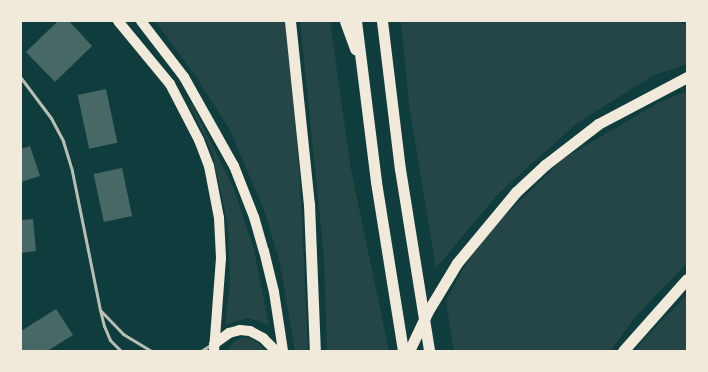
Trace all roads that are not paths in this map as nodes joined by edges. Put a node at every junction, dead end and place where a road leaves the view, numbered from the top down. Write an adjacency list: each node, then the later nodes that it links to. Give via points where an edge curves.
1 (118, 21): 12 (main road, via 170,84 196,134 208,166 219,218 222,258)
2 (141, 21): 17 (main road, via 184,77 234,166 264,251 274,292)
3 (290, 21): 18 (highway, via 309,204)
4 (345, 21): 7 (highway)
5 (356, 21): 7 (highway)
6 (382, 21): 21 (highway, via 401,176)
7 (361, 64): 19 (highway, via 377,189)
8 (687, 77): 20 (highway, via 621,110 545,165 485,226 445,282)
9 (21, 78): 11 (lane, via 51,118 63,141 72,171)
10 (687, 279): 22 (highway)
11 (100, 310): 13 (lane, via 110,340); 14 (lane, via 123,334)
12 (214, 347): 15 (lane); 16 (main road, via 229,333 240,330 250,331 263,338)
13 (121, 351)
14 (151, 351)
15 (201, 351)
16 (276, 351)
17 (283, 351)
18 (315, 351)
19 (403, 351)
20 (409, 351)
21 (429, 351)
22 (623, 351)

